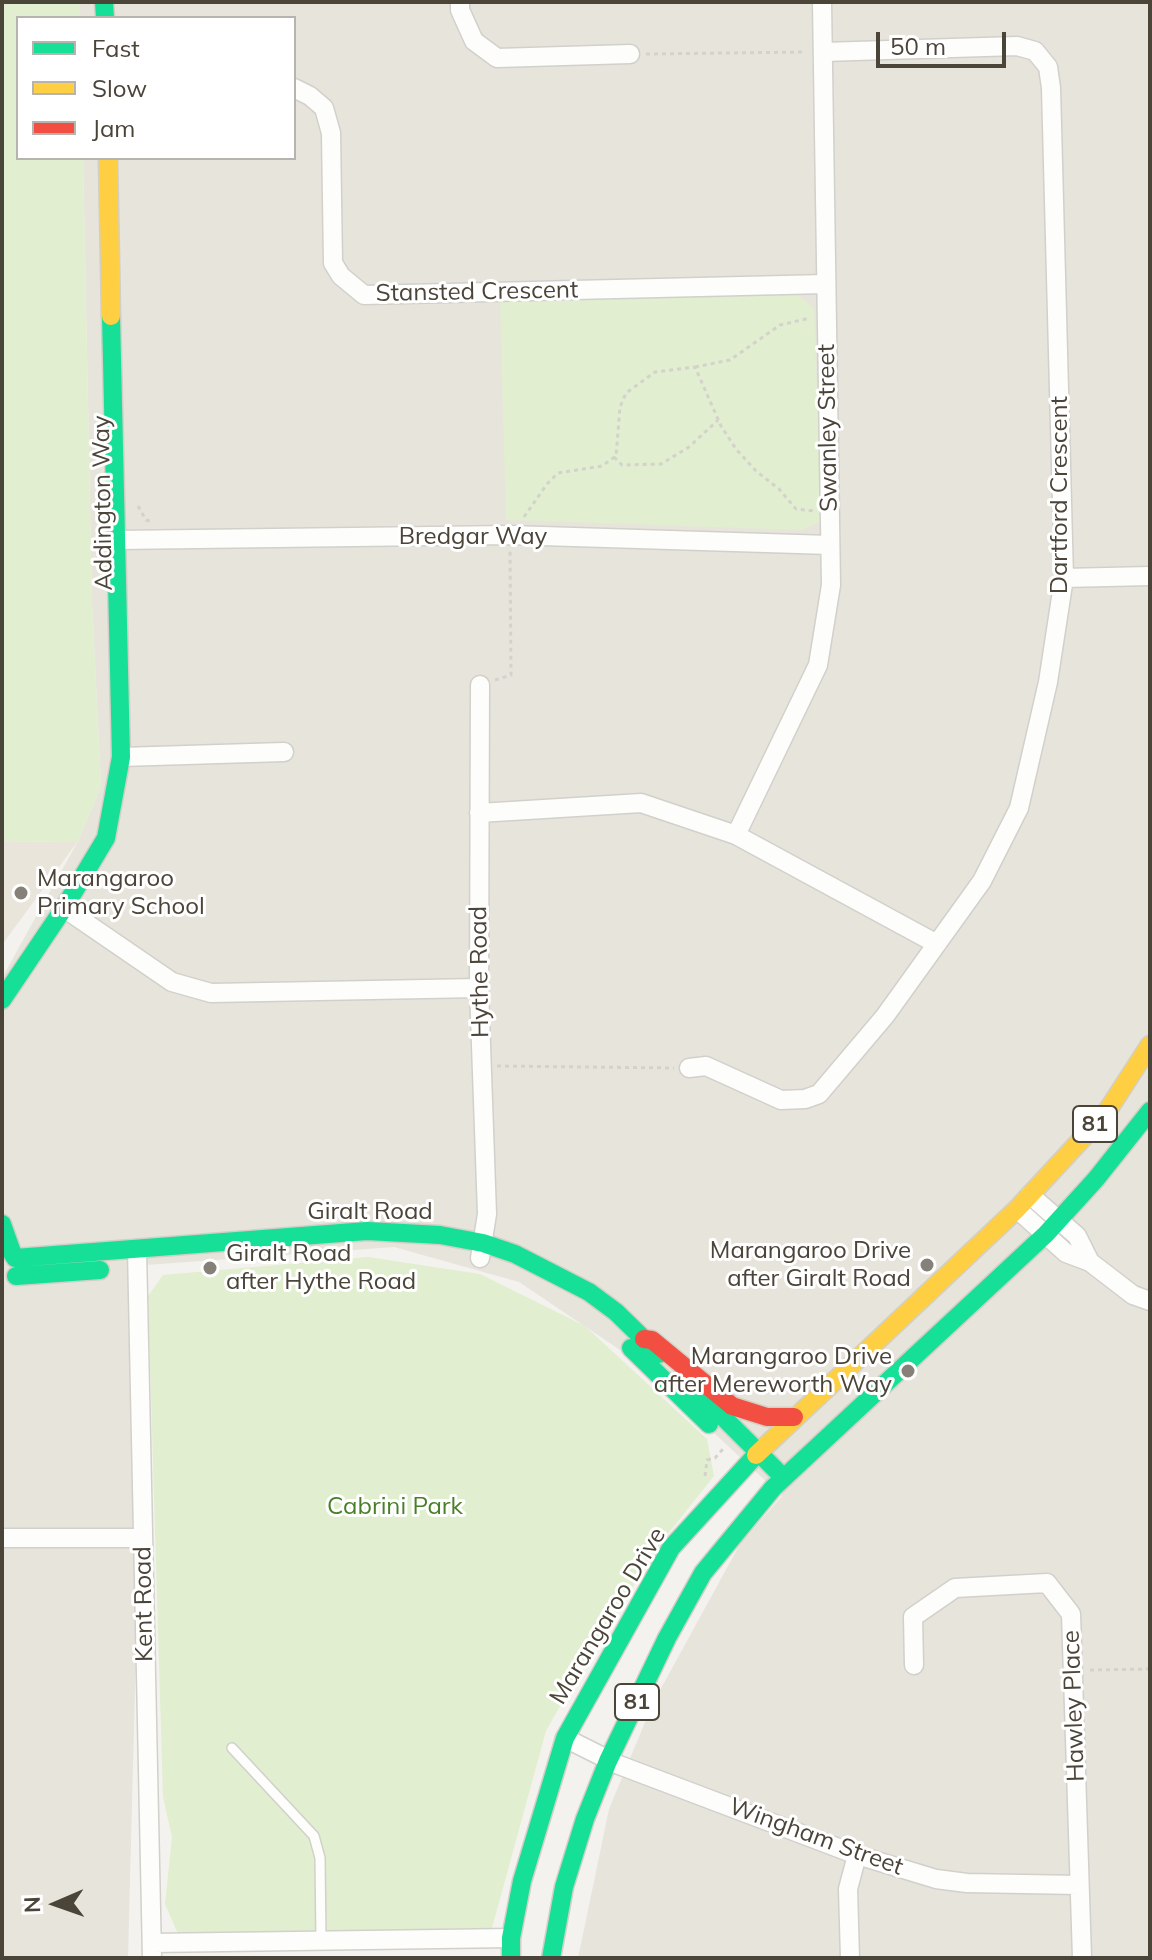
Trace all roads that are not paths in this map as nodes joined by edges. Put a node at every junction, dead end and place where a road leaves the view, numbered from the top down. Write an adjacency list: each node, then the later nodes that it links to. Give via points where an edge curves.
1 (460, 2): 4 (street, via 474,41 497,58)
2 (822, 2): 3 (street, Swanley Street)
3 (823, 52): 8 (street, Swanley Street); 12 (street, Dartford Crescent, via 1017,46 1035,51 1048,67)
4 (630, 54)
5 (296, 89): 8 (street, Stansted Crescent, via 324,108 331,133 333,263 364,295)
6 (108, 160): 9 (street, Addington Way)
7 (119, 160): 9 (street, Addington Way)
8 (826, 284): 10 (street, Swanley Street)
9 (123, 540): 10 (street, Bredgar Way, via 514,528); 15 (street, Addington Way)
10 (830, 545): 17 (street, Swanley Street, via 831,585 818,665)
11 (1150, 576): 12 (street)
12 (1064, 578): 19 (street, Dartford Crescent, via 1048,682 1019,808 982,881)
13 (480, 685): 16 (street, Hythe Road)
14 (284, 752): 15 (street)
15 (128, 757): 18 (street, Addington Way, via 106,838)
16 (479, 813): 17 (street, via 641,803); 20 (street, Hythe Road)
17 (736, 835): 19 (street)
18 (64, 908): 20 (street, via 172,982 211,993); 21 (street, Addington Way)
19 (937, 944): 23 (street, Dartford Crescent, via 819,1094 781,1100 706,1066)
20 (479, 988): 30 (street, Hythe Road, via 487,1214)
21 (2, 1000)
22 (1150, 1045): 25 (street, Marangaroo Drive / 81, via 1106,1113)
23 (689, 1068)
24 (1150, 1111): 27 (street, 81)
25 (1030, 1195): 26 (street, Marangaroo Drive / 81); 27 (street)
26 (1017, 1209): 29 (street); 36 (street, Marangaroo Drive / 81)
27 (1060, 1220): 29 (street, 81); 32 (street, via 1077,1236)
28 (2, 1224): 33 (street)
29 (1046, 1234): 32 (street, via 1066,1253); 38 (street, 81)
30 (481, 1250): 31 (street, Giralt Road, via 354,1248); 35 (street, Giralt Road, via 515,1254 589,1292); 37 (street, Giralt Road, via 608,1326)
31 (138, 1258): 33 (street, Giralt Road); 40 (street, Kent Road)
32 (1090, 1262): 34 (street, via 1133,1295)
33 (10, 1265)
34 (1150, 1301)
35 (644, 1339): 36 (street, via 652,1340 732,1406 767,1417); 37 (street, Giralt Road)
36 (794, 1417): 37 (street, Marangaroo Drive / 81)
37 (754, 1457): 38 (street, Giralt Road); 42 (street, Marangaroo Drive / 81, via 671,1548)
38 (779, 1483): 44 (street, 81, via 703,1573)
39 (2, 1538): 40 (street)
40 (143, 1538): 49 (street, Kent Road)
41 (914, 1665): 46 (street, Hawley Place, via 913,1617 955,1588 1047,1583 1071,1614)
42 (565, 1738): 44 (street, Wingham Street); 47 (street, Marangaroo Drive / 81, via 522,1881)
43 (232, 1748): 48 (lane, via 314,1836 320,1858)
44 (608, 1761): 45 (street, Wingham Street); 51 (street, 81, via 564,1887)
45 (857, 1855): 46 (street, Wingham Street, via 936,1879); 52 (street, via 848,1889)
46 (1079, 1885): 53 (street, Hawley Place)
47 (511, 1938): 48 (street); 50 (street, Marangaroo Drive / 81)
48 (321, 1939): 49 (street)
49 (152, 1950)
50 (511, 1958)
51 (551, 1958)
52 (850, 1958)
53 (1082, 1958)

